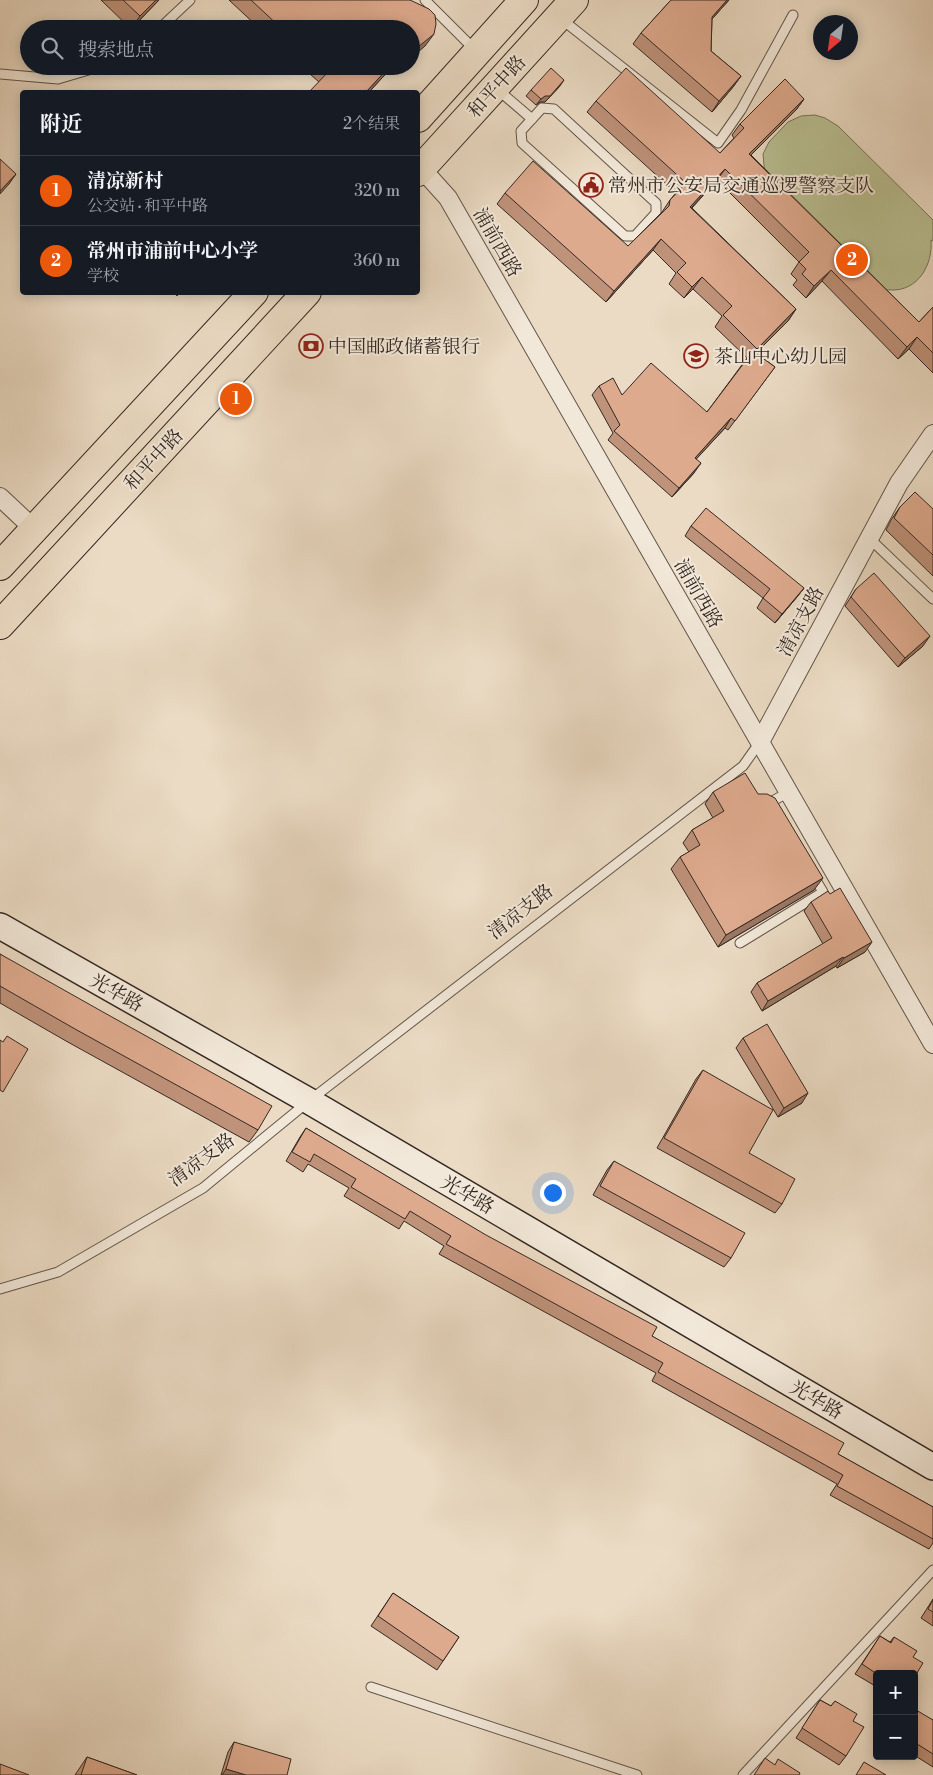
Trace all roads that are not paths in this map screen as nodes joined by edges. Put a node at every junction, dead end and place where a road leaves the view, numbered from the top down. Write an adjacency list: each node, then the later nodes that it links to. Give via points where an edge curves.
1 (190, 0): 6 (lane)
2 (425, 0): 7 (lane)
3 (524, 0): 7 (main road, 和平中路)
4 (566, 8): 5 (lane, via 718,143 741,110); 10 (main road, 和平中路)
5 (793, 14)
6 (169, 20)
7 (477, 52): 11 (main road, 和平中路)
8 (0, 74): 9 (lane, via 58,79)
9 (72, 75)
10 (495, 87): 12 (lane); 13 (main road, 和平中路)
11 (420, 116)
12 (532, 119): 12 (lane, via 521,131 522,142 625,236 635,236 656,213 656,203 554,108 542,108)
13 (420, 169)
14 (420, 171): 24 (street, 浦前西路, via 448,198)
15 (251, 295): 19 (main road)
16 (303, 295): 23 (main road, 和平中路)
17 (933, 434): 20 (street, 清凉支路, via 898,483)
18 (0, 497): 19 (street)
19 (34, 529): 21 (main road)
20 (869, 538): 22 (lane); 24 (street, 清凉支路)
21 (0, 566)
22 (933, 599)
23 (0, 624)
24 (760, 742): 25 (street, 浦前西路); 31 (lane, 清凉支路, via 743,766)
25 (789, 792): 26 (lane, via 769,802); 30 (street, 浦前西路)
26 (774, 811)
27 (808, 868): 29 (lane, via 823,892)
28 (0, 926): 31 (main road, 光华路)
29 (740, 943)
30 (933, 1044)
31 (310, 1101): 32 (lane, 清凉支路, via 203,1188 58,1272); 33 (main road, 光华路)
32 (0, 1289)
33 (933, 1467)
34 (933, 1570): 37 (lane)
35 (371, 1687): 36 (lane)
36 (637, 1775)
37 (743, 1775)

